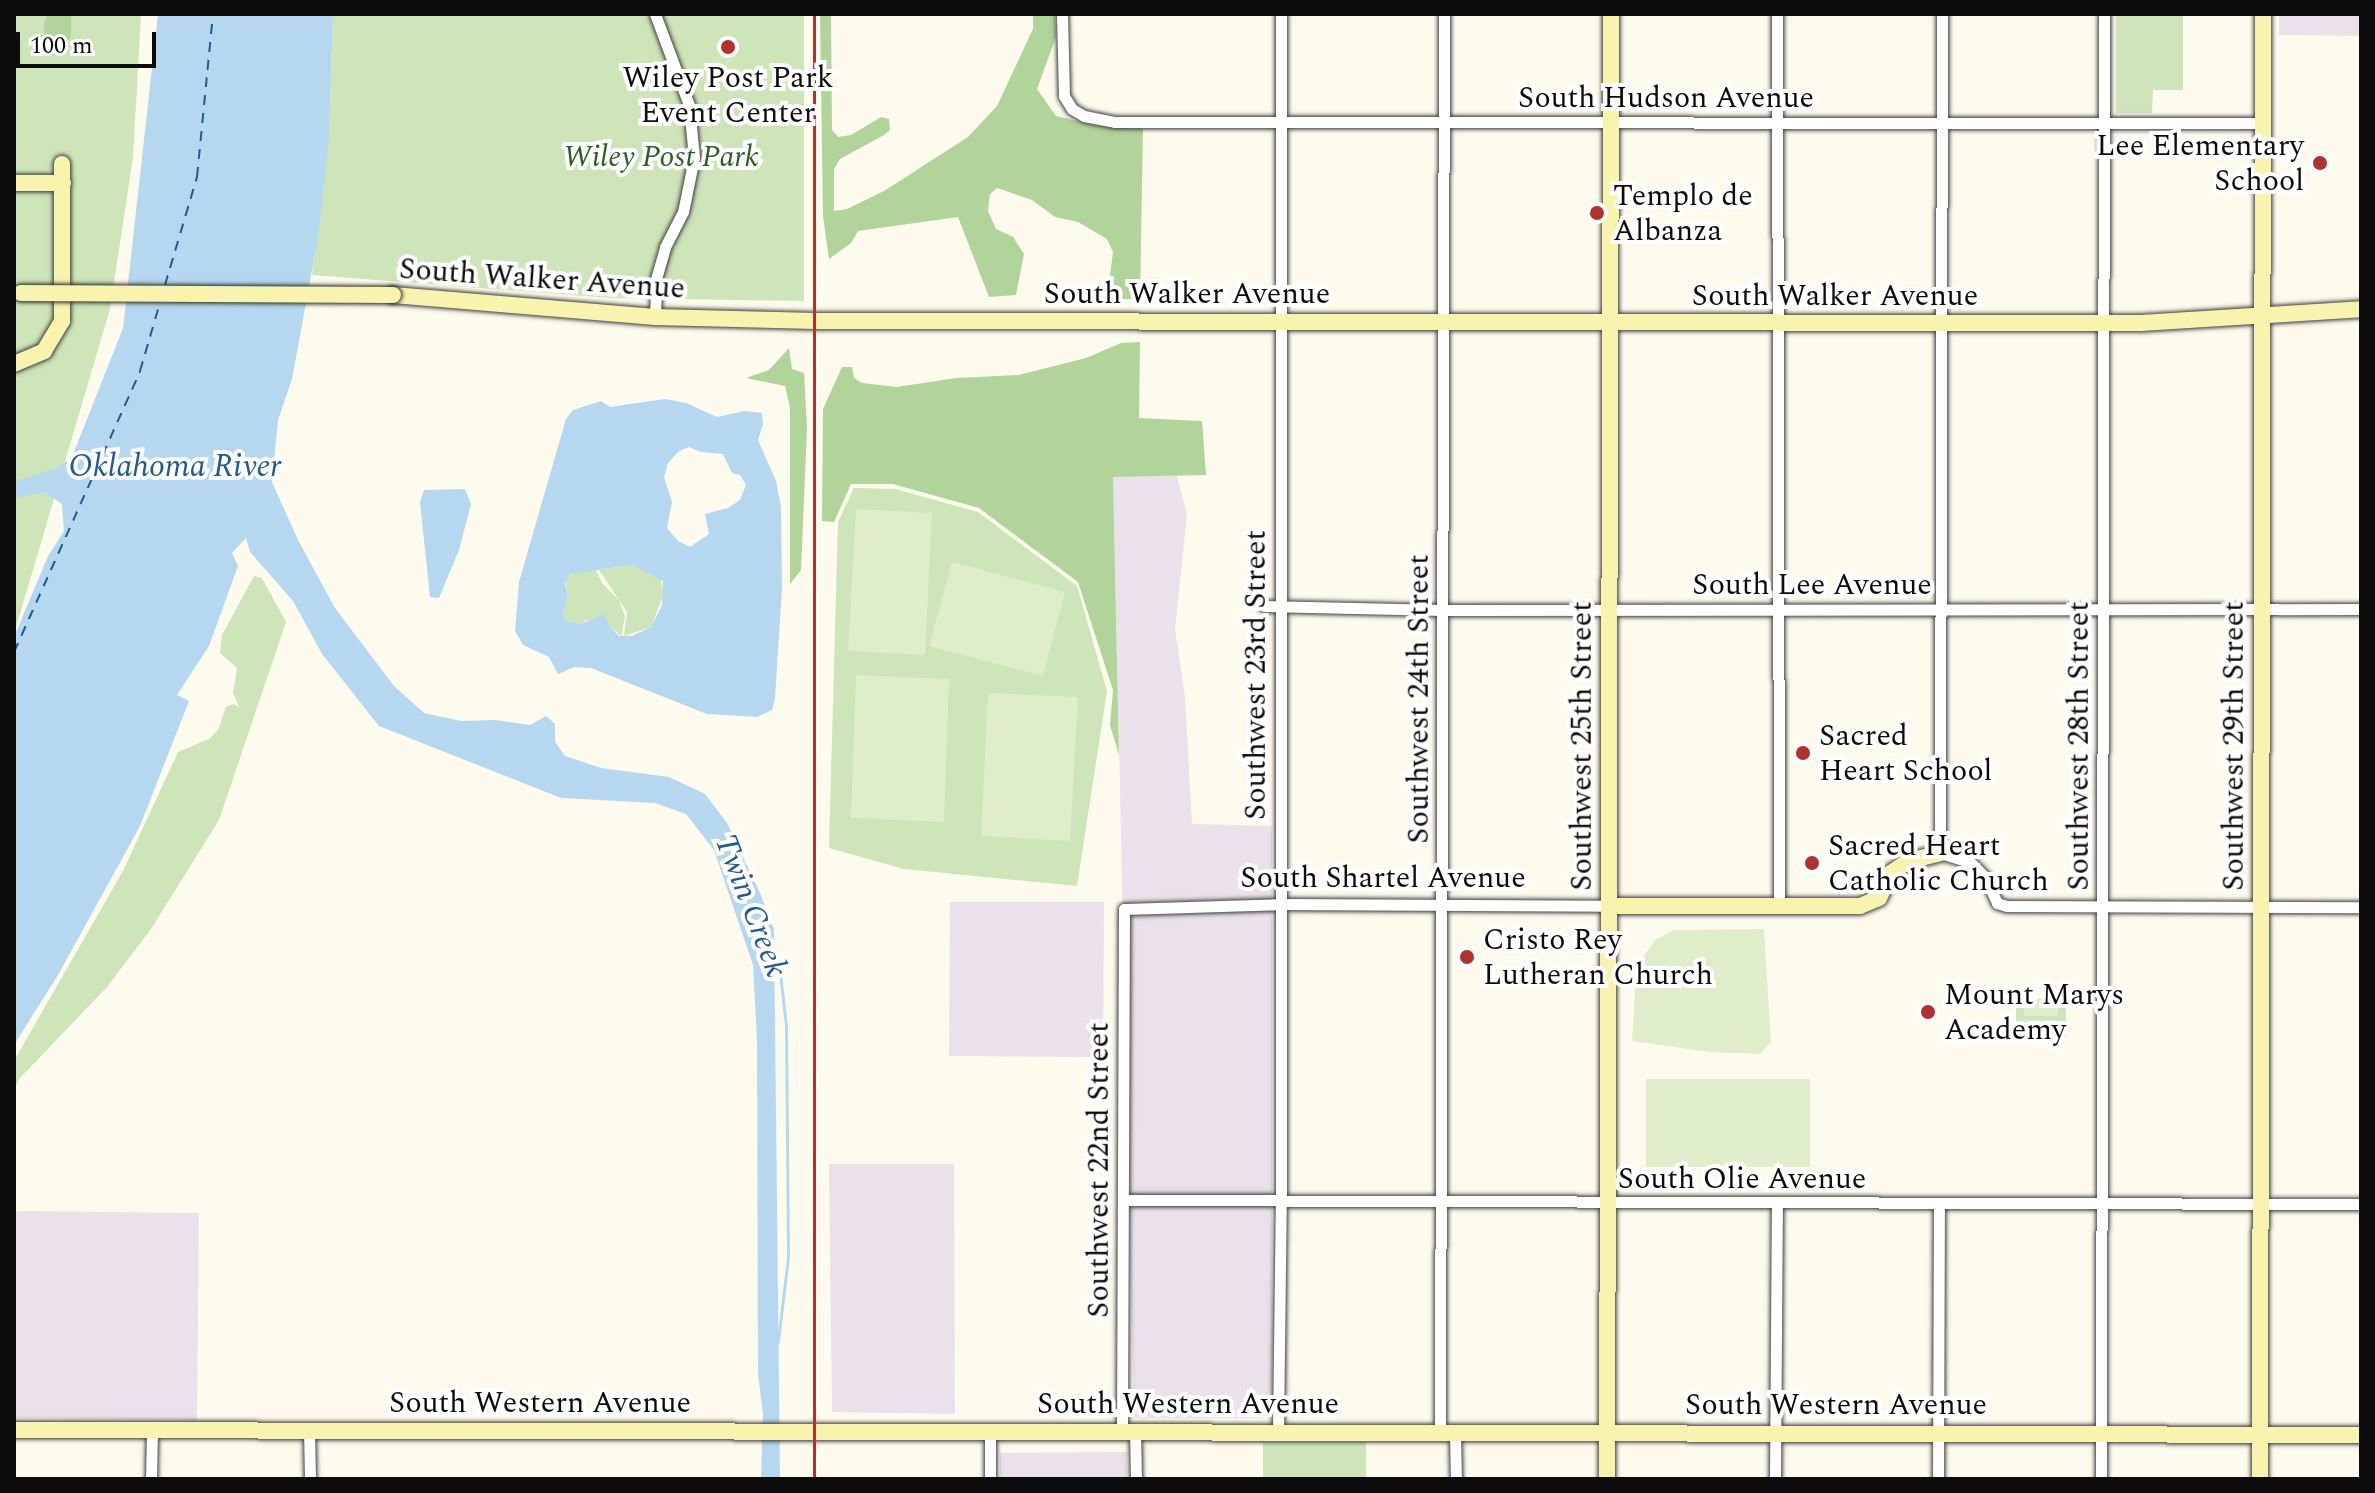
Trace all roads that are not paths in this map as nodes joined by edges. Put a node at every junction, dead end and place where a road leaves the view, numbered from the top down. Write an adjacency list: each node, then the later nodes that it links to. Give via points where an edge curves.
1 (655, 14): 22 (street, via 689,105 694,158 683,212 658,271)
2 (1062, 14): 10 (street, South Hudson Avenue, via 1064,96 1084,116 1115,122)
3 (1281, 14): 10 (street, Southwest 23rd Street)
4 (1444, 14): 12 (street, Southwest 24th Street)
5 (1611, 14): 13 (main road, Southwest 25th Street)
6 (1777, 14): 11 (street)
7 (1942, 14): 14 (street)
8 (2104, 14): 15 (street, Southwest 28th Street)
9 (2263, 14): 16 (main road, Southwest 29th Street)
10 (1281, 121): 12 (street, South Hudson Avenue); 24 (street, Southwest 23rd Street)
11 (1776, 122): 13 (street, South Hudson Avenue); 14 (street, South Hudson Avenue); 26 (street)
12 (1444, 123): 13 (street, South Hudson Avenue); 25 (street, Southwest 24th Street)
13 (1611, 123): 29 (main road, Southwest 25th Street)
14 (1941, 123): 15 (street, South Hudson Avenue); 27 (street)
15 (2104, 123): 16 (street, South Hudson Avenue); 28 (street, Southwest 28th Street)
16 (2264, 123): 23 (main road, Southwest 29th Street)
17 (62, 164): 19 (main road)
18 (14, 183): 19 (main road)
19 (63, 183): 30 (main road, via 64,315 54,340 35,357)
20 (17, 293): 22 (main road, South Walker Avenue, bridge, via 393,295)
21 (2361, 309): 23 (main road, South Walker Avenue)
22 (655, 317): 24 (main road, South Walker Avenue)
23 (2263, 317): 28 (main road, South Walker Avenue); 37 (main road, Southwest 29th Street)
24 (1281, 322): 25 (main road, South Walker Avenue); 31 (street, Southwest 23rd Street)
25 (1444, 323): 29 (main road, South Walker Avenue); 39 (street, Southwest 24th Street)
26 (1777, 323): 27 (main road, South Walker Avenue); 29 (main road, South Walker Avenue); 35 (street)
27 (1941, 323): 28 (main road, South Walker Avenue); 36 (street)
28 (2104, 323): 34 (street, Southwest 28th Street)
29 (1610, 324): 33 (main road, Southwest 25th Street)
30 (14, 364)
31 (1280, 603): 32 (street, South Lee Avenue); 39 (street, South Lee Avenue); 41 (street, Southwest 23rd Street)
32 (1264, 606)
33 (1610, 608): 35 (street, South Lee Avenue); 39 (street, South Lee Avenue); 43 (main road, Southwest 25th Street)
34 (2104, 608): 36 (street, South Lee Avenue); 37 (street, South Lee Avenue); 47 (street, Southwest 28th Street)
35 (1777, 609): 36 (street, South Lee Avenue); 44 (street)
36 (1939, 609): 40 (street)
37 (2262, 609): 38 (street, South Lee Avenue); 45 (main road, Southwest 29th Street)
38 (2361, 609)
39 (1443, 610): 42 (street, Southwest 24th Street)
40 (1940, 853): 44 (main road, South Shartel Avenue, via 1925,854 1891,873 1871,903); 47 (street, via 1970,862 1985,877 1997,903)
41 (1279, 904): 42 (street, South Shartel Avenue); 48 (street, South Shartel Avenue); 50 (street, Southwest 23rd Street)
42 (1442, 906): 43 (street, South Shartel Avenue); 51 (street, Southwest 24th Street)
43 (1609, 906): 44 (main road, South Shartel Avenue); 54 (main road, Southwest 25th Street)
44 (1779, 907)
45 (2262, 907): 46 (street); 47 (street); 56 (main road, Southwest 29th Street)
46 (2361, 907)
47 (2102, 908): 55 (street, Southwest 28th Street)
48 (1124, 909): 49 (street, Southwest 22nd Street)
49 (1123, 1200): 50 (street, South Olie Avenue); 62 (street, Southwest 22nd Street)
50 (1281, 1201): 51 (street, South Olie Avenue); 63 (street, Southwest 23rd Street)
51 (1442, 1203): 54 (street, South Olie Avenue); 65 (street, Southwest 24th Street)
52 (1777, 1203): 53 (street, South Olie Avenue); 54 (street, South Olie Avenue); 66 (street)
53 (1939, 1203): 55 (street, South Olie Avenue); 67 (street)
54 (1608, 1204): 64 (main road, Southwest 25th Street)
55 (2101, 1204): 56 (street, South Olie Avenue); 68 (street, Southwest 28th Street)
56 (2261, 1204): 57 (street, South Olie Avenue); 69 (main road, Southwest 29th Street)
57 (2361, 1204)
58 (14, 1430): 59 (main road, South Western Avenue)
59 (152, 1430): 60 (main road, South Western Avenue); 71 (street)
60 (309, 1430): 61 (main road, South Western Avenue); 72 (street)
61 (990, 1431): 62 (main road, South Western Avenue); 73 (street)
62 (1129, 1431): 63 (main road, South Western Avenue); 74 (street, Southwest 22nd Street)
63 (1278, 1432): 65 (main road, South Western Avenue)
64 (1607, 1432): 65 (main road, South Western Avenue); 66 (main road, South Western Avenue); 76 (main road, Southwest 25th Street)
65 (1448, 1433): 75 (street, Southwest 24th Street)
66 (1775, 1433): 67 (main road, South Western Avenue); 77 (street)
67 (1938, 1433): 68 (main road, South Western Avenue); 78 (street)
68 (2100, 1434): 69 (main road, South Western Avenue); 79 (street, Southwest 28th Street)
69 (2260, 1434): 70 (main road, South Western Avenue); 80 (main road, Southwest 29th Street)
70 (2361, 1435)
71 (151, 1479)
72 (310, 1479)
73 (990, 1479)
74 (1136, 1479)
75 (1456, 1479)
76 (1607, 1479)
77 (1775, 1479)
78 (1938, 1479)
79 (2101, 1479)
80 (2260, 1479)

